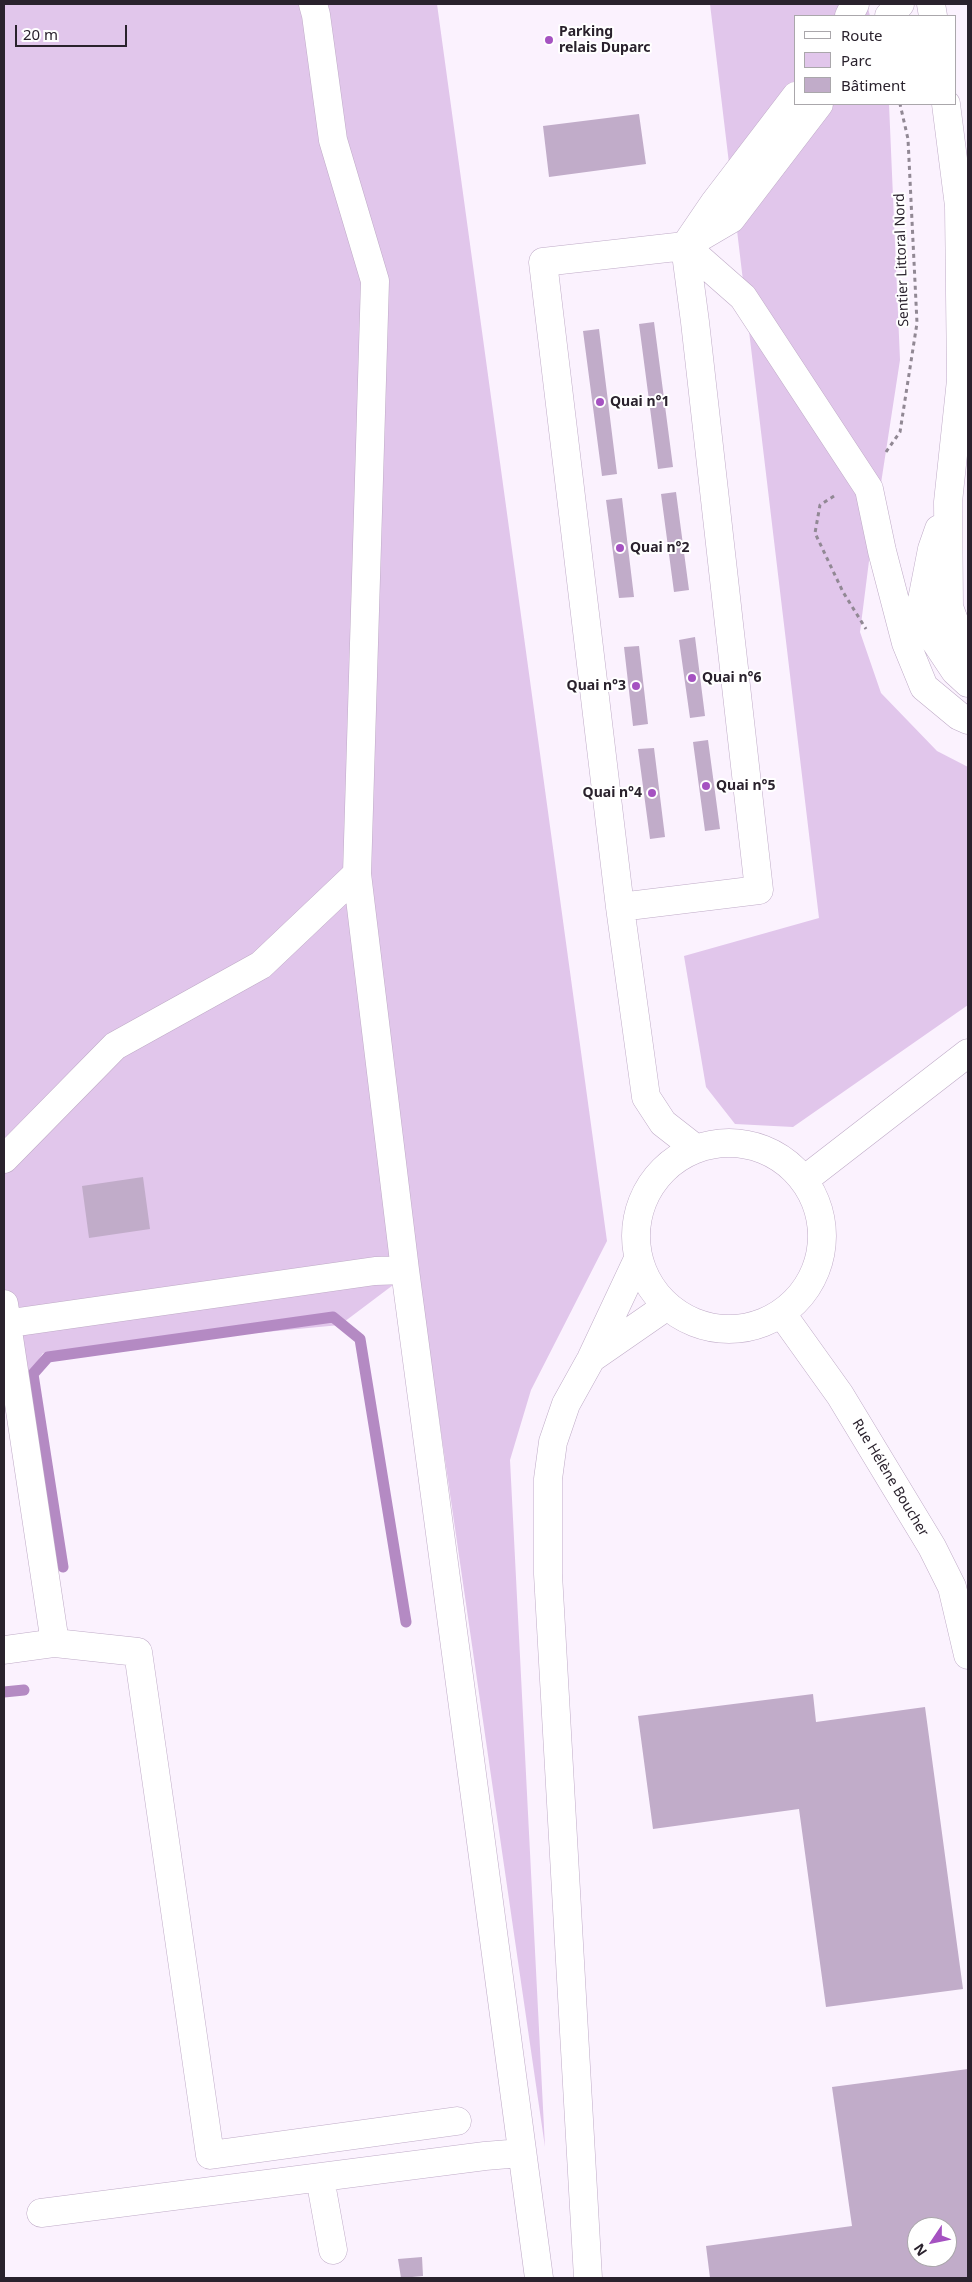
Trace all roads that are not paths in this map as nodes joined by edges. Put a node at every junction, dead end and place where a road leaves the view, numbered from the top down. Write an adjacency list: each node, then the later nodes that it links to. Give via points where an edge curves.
1 (313, 4): 12 (street, via 333,140 375,281)
2 (900, 4): 3 (street)
3 (890, 15)
4 (794, 99): 7 (street)
5 (818, 105): 7 (street, via 731,219)
6 (946, 105): 8 (street, via 959,206 961,380)
7 (685, 246): 11 (street, via 743,297 869,489 906,642 924,687); 13 (street, via 758,890); 13 (street, via 543,262)
8 (948, 502): 9 (street, via 949,606 964,648); 10 (street, via 932,549 922,600 931,635 955,671)
9 (968, 651)
10 (968, 683)
11 (968, 720)
12 (357, 874): 16 (street, via 261,966 115,1046); 19 (street)
13 (620, 907): 15 (street, via 646,1097 663,1123)
14 (968, 1053): 17 (street)
15 (695, 1148): 17 (street, via 731,1142 759,1147 784,1160); 18 (street, via 677,1157 651,1181 641,1202 635,1230)
16 (4, 1159)
17 (804, 1180): 21 (street, via 818,1207 822,1237 818,1267 804,1293)
18 (638, 1259): 20 (street, via 649,1285); 23 (street)
19 (405, 1270): 22 (street, via 375,1271); 29 (street)
20 (667, 1306): 21 (street, via 693,1323 724,1330 754,1327); 23 (street)
21 (782, 1314): 24 (street, Rue Hélène Boucher, via 840,1395 932,1547)
22 (5, 1317): 25 (street)
23 (591, 1359): 34 (street, via 566,1404 553,1442 548,1479 548,1574)
24 (960, 1585): 27 (street, Rue Hélène Boucher)
25 (55, 1642): 26 (street); 28 (street, via 138,1652 210,2155)
26 (4, 1650)
27 (968, 1655)
28 (457, 2121)
29 (521, 2153): 30 (street); 33 (street)
30 (320, 2178): 31 (street); 32 (street)
31 (41, 2213)
32 (333, 2250)
33 (539, 2278)
34 (588, 2278)

